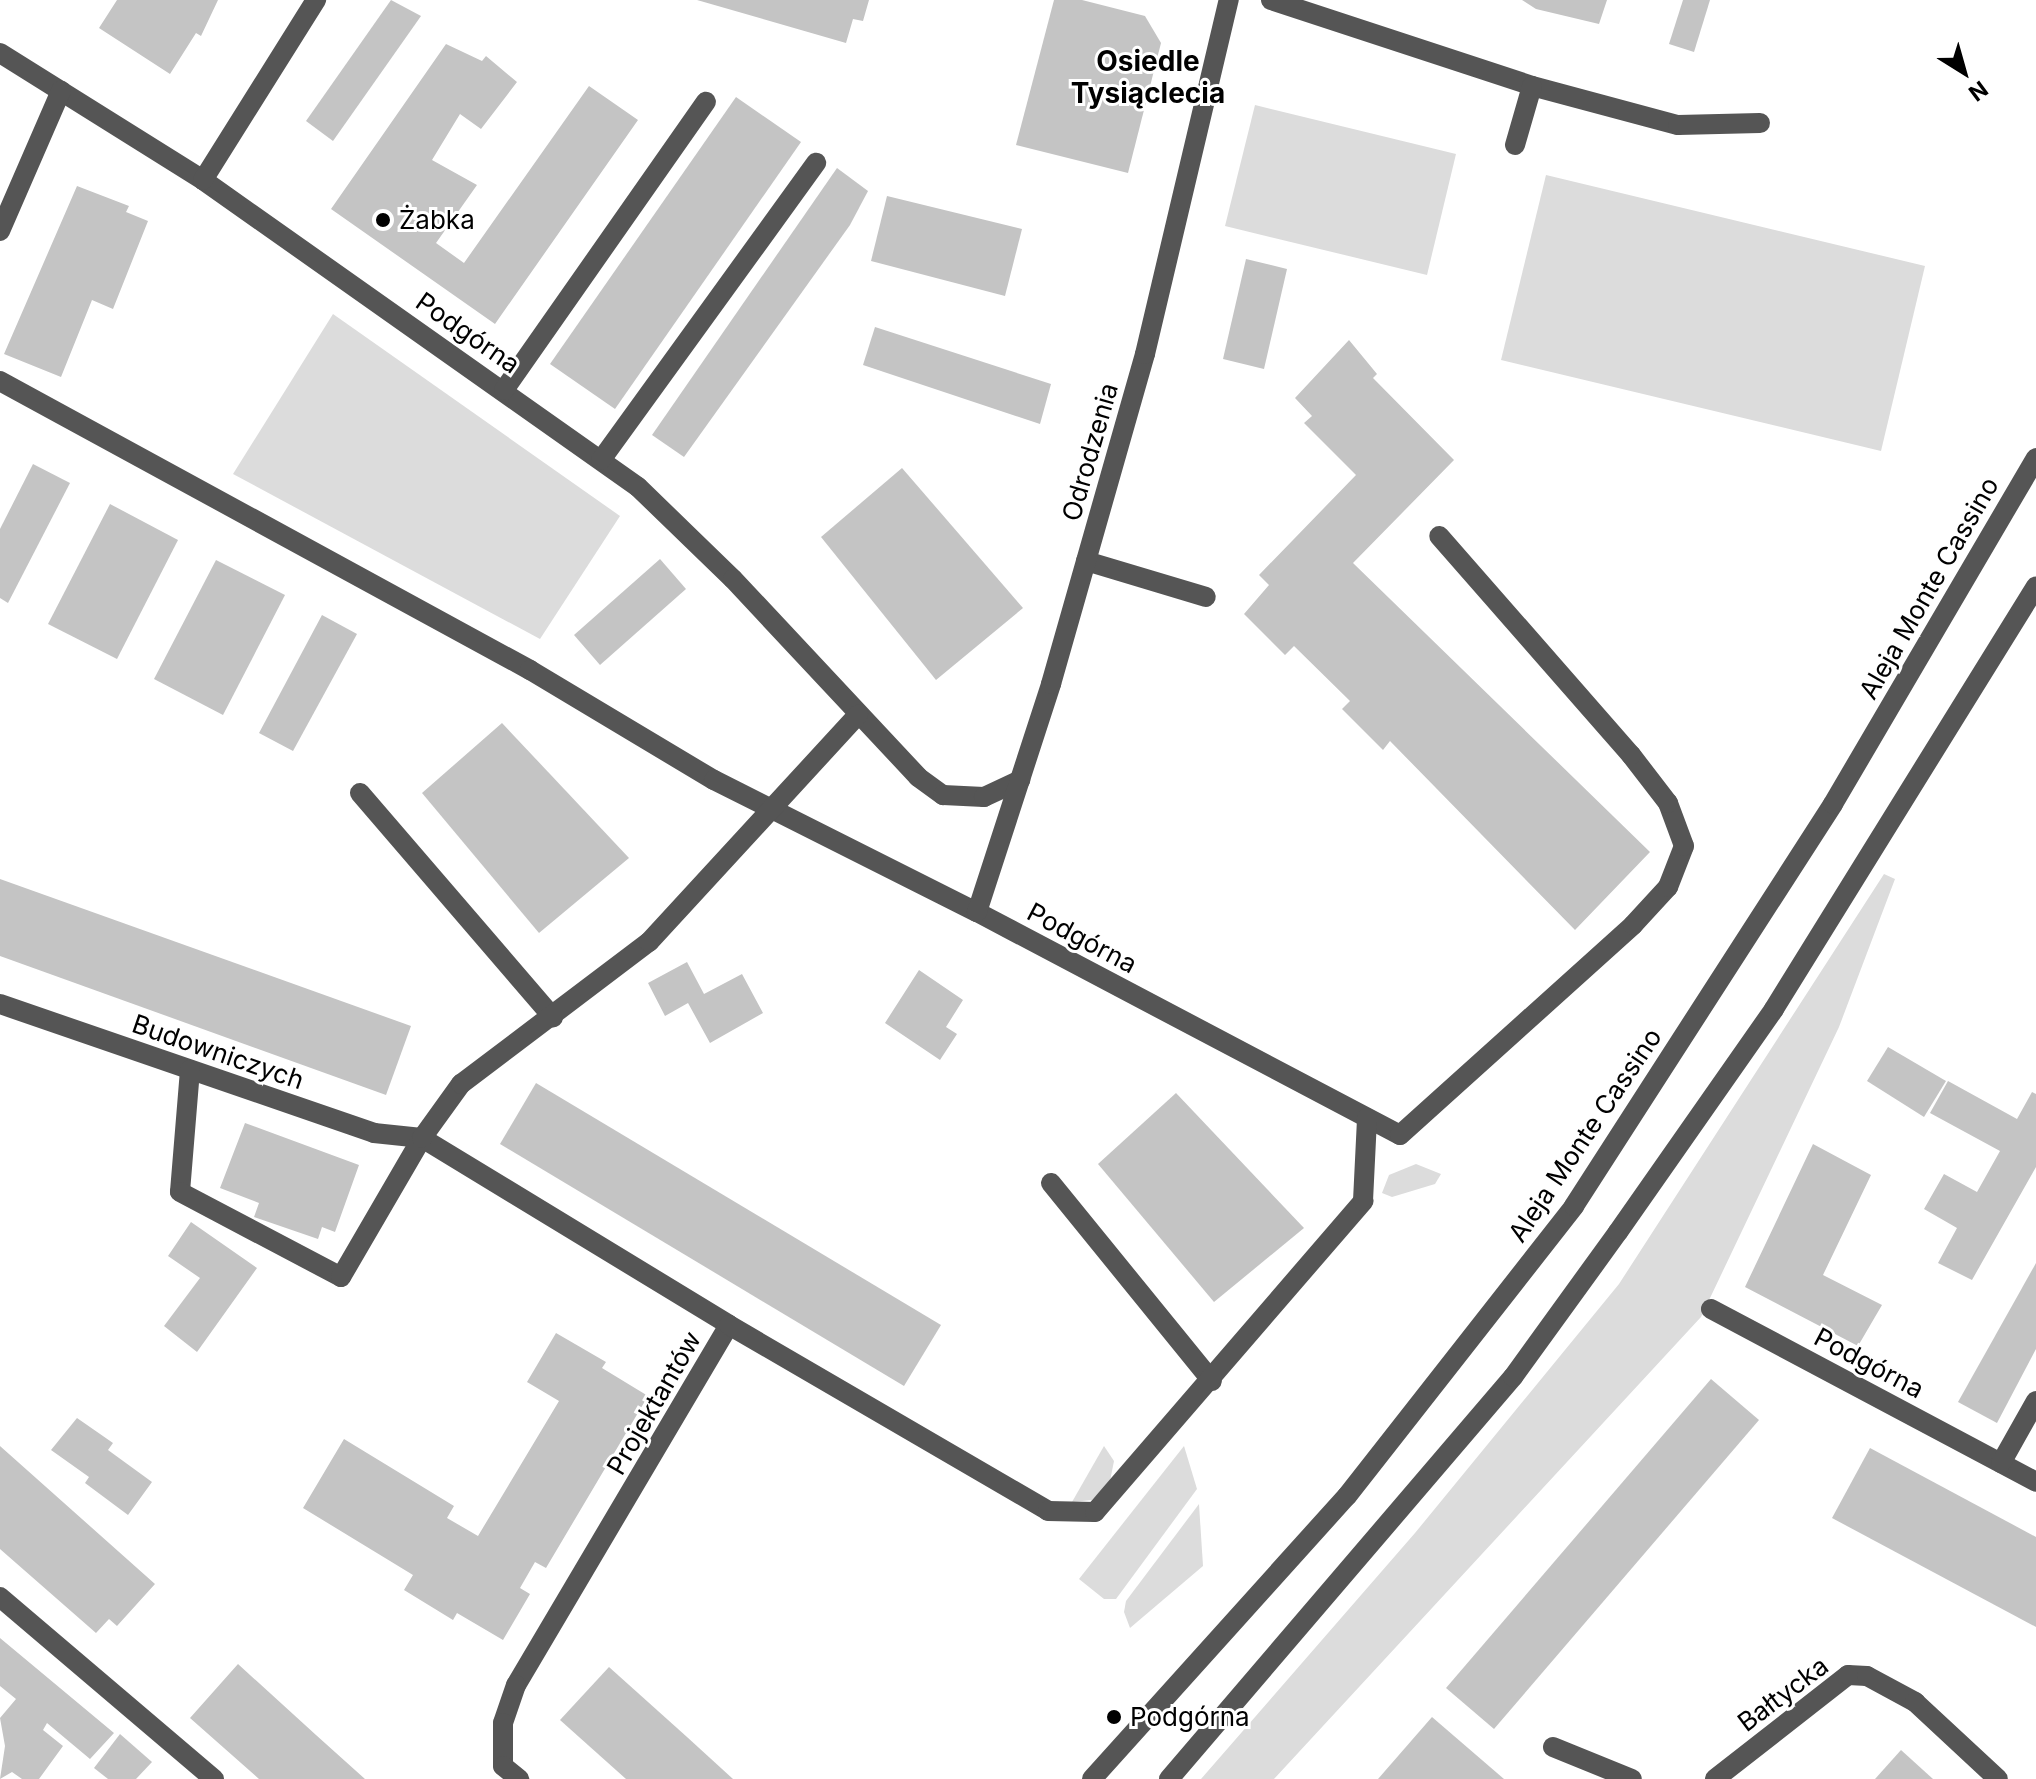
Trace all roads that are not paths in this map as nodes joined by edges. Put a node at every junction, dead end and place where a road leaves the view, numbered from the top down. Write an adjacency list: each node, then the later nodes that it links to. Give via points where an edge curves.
1 (316, 0): 11 (street)
2 (1229, 0): 18 (street, Odrodzenia, via 1145,354)
3 (1271, 0): 5 (street)
4 (0, 53): 6 (street, Podgórna)
5 (1532, 86): 8 (street, via 1678,125); 9 (street)
6 (61, 91): 11 (street, Podgórna); 12 (street)
7 (706, 102): 14 (street)
8 (1760, 123)
9 (1515, 145)
10 (816, 163): 16 (street)
11 (203, 180): 14 (street, Podgórna)
12 (0, 231)
13 (0, 381): 24 (street, Podgórna, via 530,670 597,714)
14 (504, 390): 16 (street, Podgórna)
15 (2036, 458): 43 (street, Aleja Monte Cassino, via 1833,804 1574,1206 1347,1496)
16 (601, 460): 21 (street, Podgórna, via 687,533)
17 (1439, 536): 29 (street, Podgórna, via 1631,755 1668,803 1684,846 1668,887 1633,925 1400,1135)
18 (1086, 561): 20 (street); 22 (street, Odrodzenia)
19 (2036, 587): 44 (street, via 1774,1009 1513,1377)
20 (1206, 597)
21 (858, 715): 22 (street, Podgórna, via 943,795 984,797); 24 (street)
22 (1020, 780): 25 (street, Odrodzenia)
23 (360, 793): 27 (street)
24 (771, 809): 25 (street, Podgórna); 27 (street, via 649,942)
25 (977, 912): 29 (street, Podgórna)
26 (0, 1004): 28 (street, Budowniczych)
27 (553, 1017): 30 (street, via 461,1084)
28 (190, 1070): 30 (street, Budowniczych, via 374,1133); 30 (street, via 180,1192 341,1277)
29 (1367, 1118): 34 (street, via 1363,1201)
30 (422, 1138): 33 (street, Projektantów)
31 (1051, 1183): 34 (street)
32 (1711, 1309): 36 (street, Podgórna)
33 (729, 1325): 34 (street, via 1048,1511 1095,1512); 40 (street, Projektantów, via 516,1685 503,1723)
34 (1212, 1381)
35 (2036, 1401): 36 (street)
36 (2001, 1463): 37 (street, Podgórna)
37 (2036, 1482)
38 (0, 1597): 41 (street)
39 (1553, 1747): 45 (street)
40 (503, 1772): 42 (street, Projektantów)
41 (214, 1779)
42 (519, 1779)
43 (1092, 1779)
44 (1169, 1779)
45 (1632, 1779)
46 (1715, 1779): 47 (street, Bałtycka, via 1848,1675 1867,1676 1915,1702)
47 (1998, 1779)

